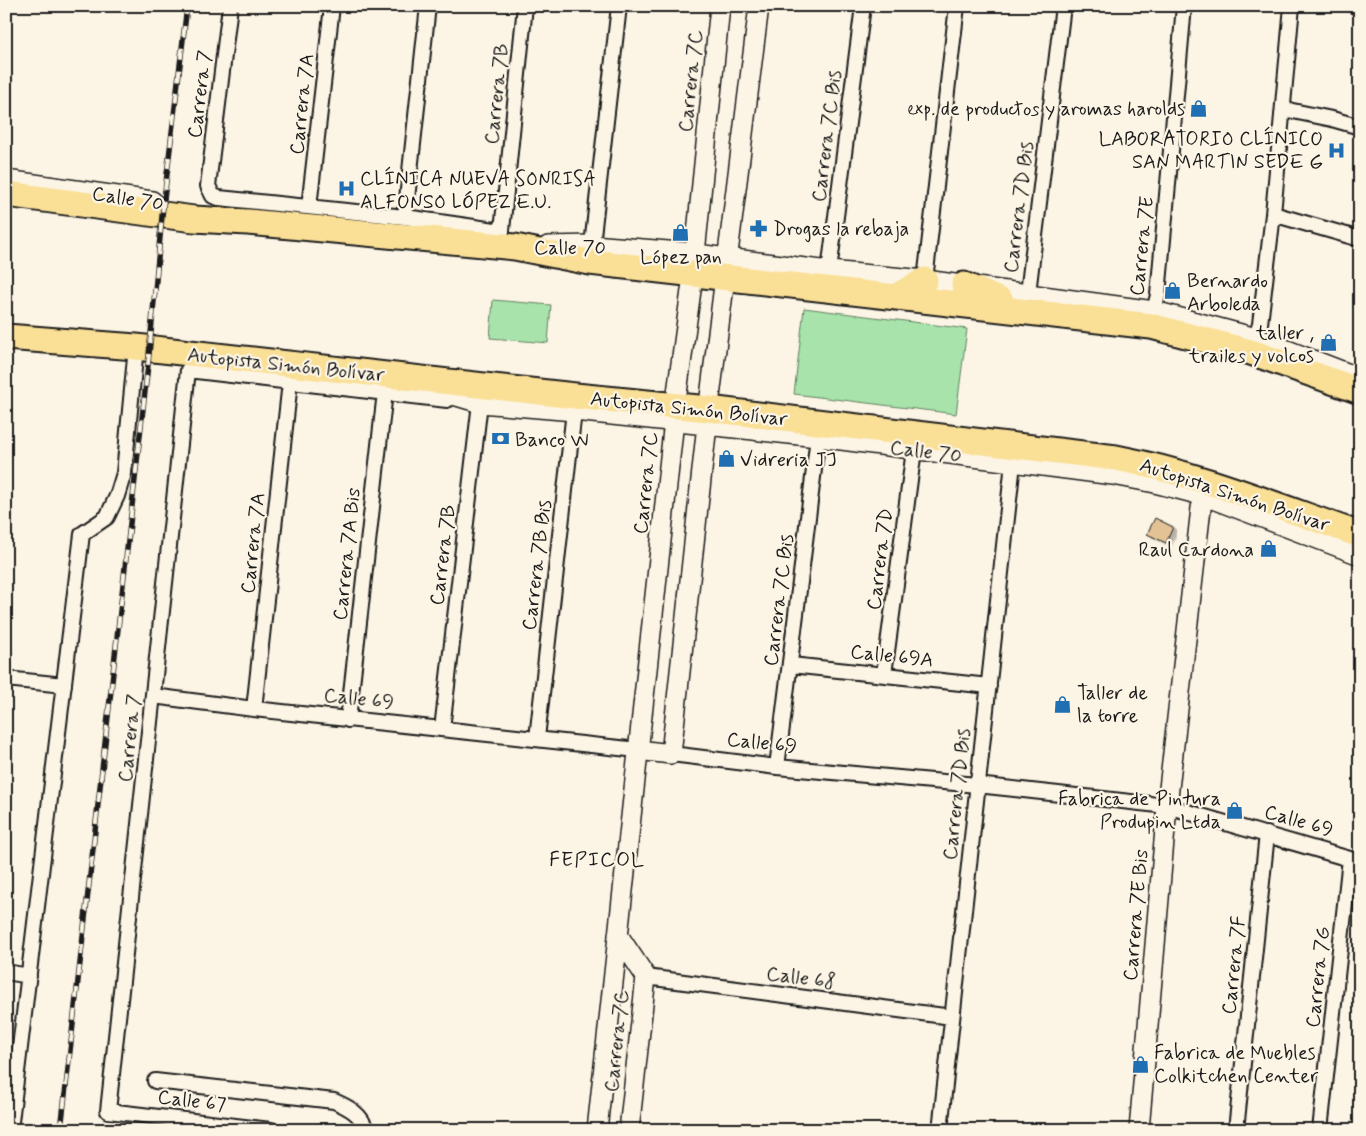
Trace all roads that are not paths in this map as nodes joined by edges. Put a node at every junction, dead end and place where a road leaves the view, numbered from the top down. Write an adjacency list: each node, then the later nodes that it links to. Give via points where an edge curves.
1 (230, 6): 19 (street, Carrera 7, via 208,186 213,196 219,198)
2 (332, 6): 19 (street, Carrera 7A)
3 (428, 6): 21 (street)
4 (525, 6): 24 (street, Carrera 7B)
5 (619, 6): 25 (street)
6 (720, 6): 26 (street, Carrera 7C)
7 (759, 6): 27 (street)
8 (863, 6): 28 (street, Carrera 7C Bis)
9 (957, 6): 29 (street)
10 (1063, 6): 32 (street, Carrera 7D Bis)
11 (1184, 6): 33 (street, Carrera 7E)
12 (1292, 6): 15 (street)
13 (1355, 6): 14 (street)
14 (1360, 7)
15 (1283, 109): 16 (street); 20 (street)
16 (1360, 127)
17 (6, 180): 22 (street, Calle 70, via 196,208)
18 (6, 194): 22 (highway, via 162,216)
19 (310, 207): 21 (street)
20 (1273, 214): 23 (street); 35 (street)
21 (405, 217): 24 (street)
22 (248, 222): 24 (highway)
23 (1360, 239)
24 (506, 241): 25 (street, Calle 70); 26 (highway, via 590,262)
25 (592, 245): 26 (street, Calle 70)
26 (694, 264): 27 (highway, Calle 70); 43 (street, Carrera 7C)
27 (727, 268): 28 (street, Calle 70); 31 (highway); 44 (street)
28 (829, 271): 29 (street, Calle 70)
29 (925, 280): 30 (street, Calle 70); 31 (highway)
30 (964, 285): 32 (highway)
31 (895, 297): 32 (highway)
32 (1026, 302): 33 (street); 40 (highway, via 1151,326 1251,352)
33 (1154, 311): 35 (street)
34 (6, 337): 36 (highway, Autopista Simón Bolívar)
35 (1256, 338): 37 (street)
36 (136, 347): 39 (highway, Autopista Simón Bolívar); 56 (street, via 124,473 107,517 82,534)
37 (1360, 378)
38 (290, 382): 39 (street); 58 (street, Carrera 7, via 188,370); 59 (street, Carrera 7A)
39 (386, 384): 41 (highway, Autopista Simón Bolívar); 60 (street, Carrera 7A Bis)
40 (1360, 392)
41 (481, 395): 42 (highway, Autopista Simón Bolívar); 61 (street, Carrera 7B)
42 (575, 404): 43 (highway, Autopista Simón Bolívar); 62 (street, Carrera 7B Bis)
43 (675, 414): 44 (highway, Autopista Simón Bolívar); 63 (street, Carrera 7C)
44 (708, 417): 45 (highway, Autopista Simón Bolívar); 46 (street, Calle 70); 64 (street)
45 (949, 437): 47 (highway, Autopista Simón Bolívar); 48 (highway)
46 (818, 438): 48 (street, Calle 70); 53 (street, Carrera 7C Bis)
47 (982, 442): 49 (highway); 51 (highway, Autopista Simón Bolívar, via 1158,466)
48 (914, 450): 49 (street, Calle 70); 54 (street, Carrera 7D)
49 (1013, 463): 50 (street, Calle 70, via 1113,475); 57 (street, Carrera 7D Bis)
50 (1205, 496): 52 (street, Calle 70); 67 (street, Carrera 7E Bis, via 1200,516)
51 (1360, 535)
52 (1360, 555)
53 (790, 664): 54 (street, Calle 69A); 65 (street, Carrera 7C Bis)
54 (884, 674): 57 (street, Calle 69A)
55 (6, 679): 56 (street)
56 (64, 685): 72 (street)
57 (989, 686): 66 (street, Carrera 7D Bis)
58 (153, 696): 59 (street, Calle 69); 76 (street, Carrera 7)
59 (254, 709): 60 (street, Calle 69)
60 (348, 720): 61 (street, Calle 69)
61 (442, 729): 62 (street, Calle 69)
62 (537, 738): 63 (street, Calle 69)
63 (638, 750): 64 (street, Calle 69); 70 (street, Carrera 7C)
64 (671, 754): 65 (street, Calle 69)
65 (777, 767): 66 (street, Calle 69)
66 (978, 785): 67 (street, Calle 69); 74 (street, Carrera 7D Bis)
67 (1167, 806): 68 (street, Calle 69); 83 (street, Carrera 7E Bis)
68 (1266, 834): 69 (street, Calle 69); 84 (street, Carrera 7F)
69 (1355, 860): 85 (street, Carrera 7G)
70 (618, 935): 73 (street, Carrera 7C); 80 (street, Carrera 7C)
71 (6, 972): 72 (street)
72 (29, 976): 77 (street)
73 (646, 977): 74 (street, Calle 68); 81 (street, Carrera 7C)
74 (952, 1017): 82 (street, Carrera 7D Bis)
75 (155, 1081): 79 (street, via 334,1101 351,1108 364,1122)
76 (108, 1111): 78 (street, Calle 67)
77 (10, 1130)
78 (271, 1130)
79 (366, 1130)
80 (597, 1130)
81 (629, 1130)
82 (940, 1130)
83 (1139, 1130)
84 (1236, 1130)
85 (1320, 1130)

